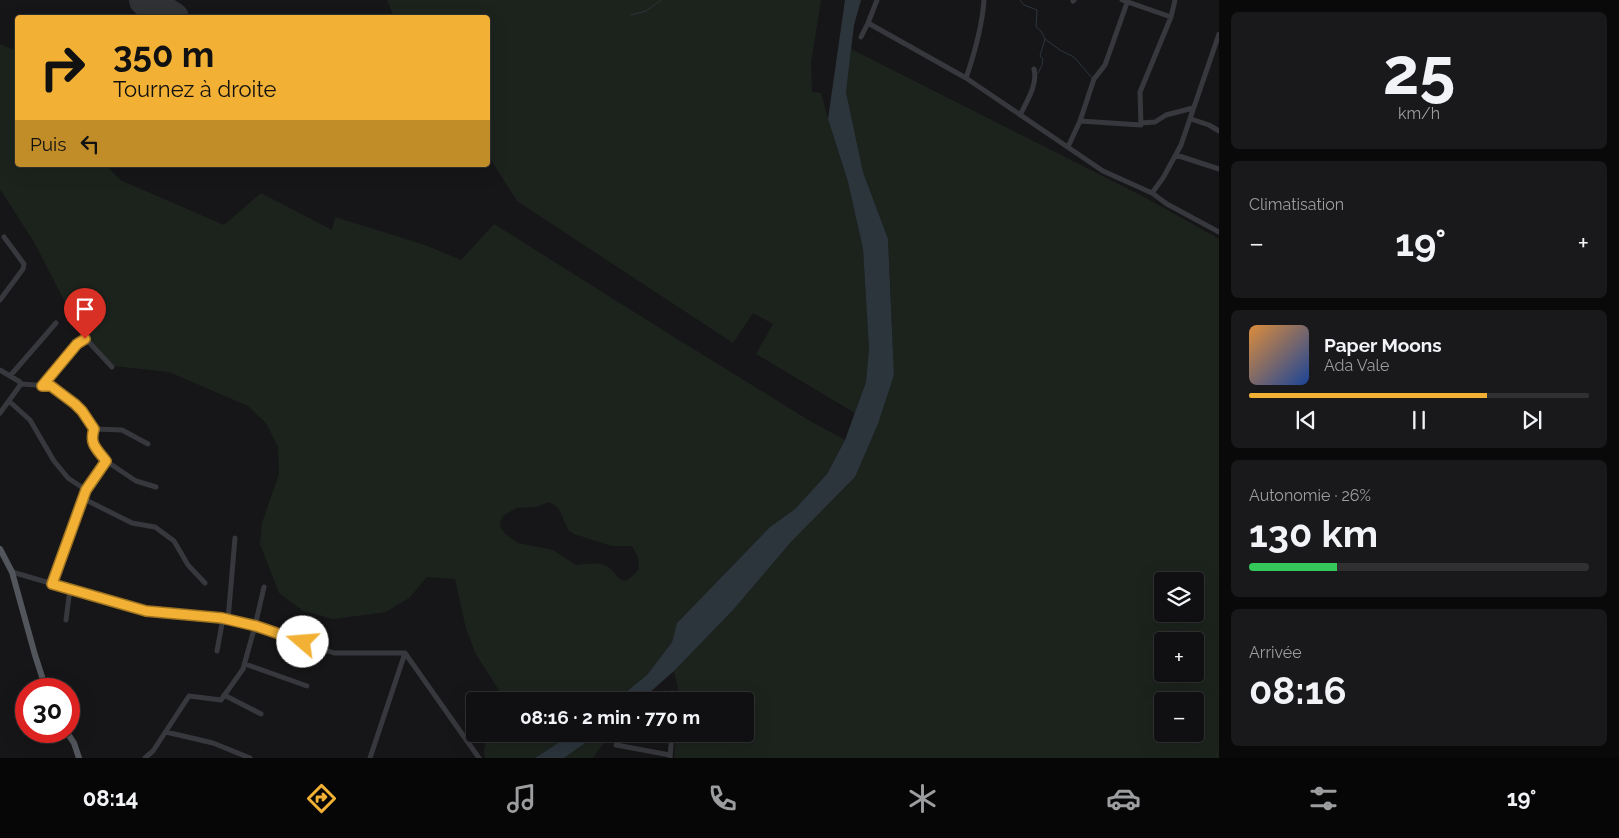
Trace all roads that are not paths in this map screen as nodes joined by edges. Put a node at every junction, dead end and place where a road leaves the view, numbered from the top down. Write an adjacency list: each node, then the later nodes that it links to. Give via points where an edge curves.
1 (878, 0): 6 (street)
2 (984, 0): 10 (street, via 981,27)
3 (1175, 0): 5 (street)
4 (1126, 1): 5 (street); 14 (street)
5 (1171, 17): 15 (street, via 1140,92)
6 (868, 23): 8 (street); 10 (street)
7 (1219, 34): 11 (street)
8 (860, 37)
9 (1034, 69): 12 (street, via 1035,79)
10 (966, 78): 12 (street)
11 (1193, 108): 13 (street); 15 (street, via 1166,115 1155,122)
12 (1020, 115): 17 (street)
13 (1191, 119): 16 (street); 18 (street)
14 (1080, 121): 15 (street); 17 (street)
15 (1141, 123)
16 (1219, 131)
17 (1068, 147): 20 (street, via 1103,170)
18 (1176, 155): 19 (street); 20 (street)
19 (1219, 169)
20 (1152, 193): 21 (street)
21 (1219, 231)
22 (4, 237): 23 (street, via 24,264)
23 (1, 297)
24 (56, 323): 27 (street)
25 (112, 367): 29 (street, via 83,339)
26 (0, 370): 27 (street)
27 (10, 376): 28 (street)
28 (21, 384): 29 (street); 30 (street)
29 (42, 386): 32 (street, via 51,386 75,404)
30 (10, 402): 31 (street); 36 (street, via 30,420 68,478)
31 (0, 413)
32 (94, 429): 33 (street, via 122,430); 34 (street, via 92,443)
33 (148, 444)
34 (106, 461): 35 (street, via 136,481); 36 (street)
35 (156, 487)
36 (86, 490): 37 (street)
37 (82, 498): 41 (street, via 132,523 155,526 174,541 188,565); 42 (street)
38 (235, 538): 45 (street)
39 (0, 549): 40 (main road)
40 (12, 572): 42 (street); 51 (main road)
41 (205, 583)
42 (52, 584): 44 (street)
43 (264, 586): 47 (street)
44 (70, 589): 45 (street, via 146,611); 46 (street)
45 (225, 619): 47 (street); 48 (street)
46 (66, 620)
47 (256, 626): 49 (street, via 334,653); 50 (street)
48 (217, 651)
49 (405, 653): 63 (street); 64 (street)
50 (244, 664): 52 (street); 53 (street)
51 (43, 678)
52 (308, 686)
53 (224, 695): 54 (street); 55 (street, via 221,700 190,696)
54 (261, 714)
55 (166, 732): 61 (street); 62 (street, via 213,743)
56 (671, 742): 59 (street)
57 (74, 743): 60 (main road)
58 (616, 745): 59 (street)
59 (670, 756)
60 (80, 758)
61 (145, 758)
62 (249, 758)
63 (370, 758)
64 (479, 758)

